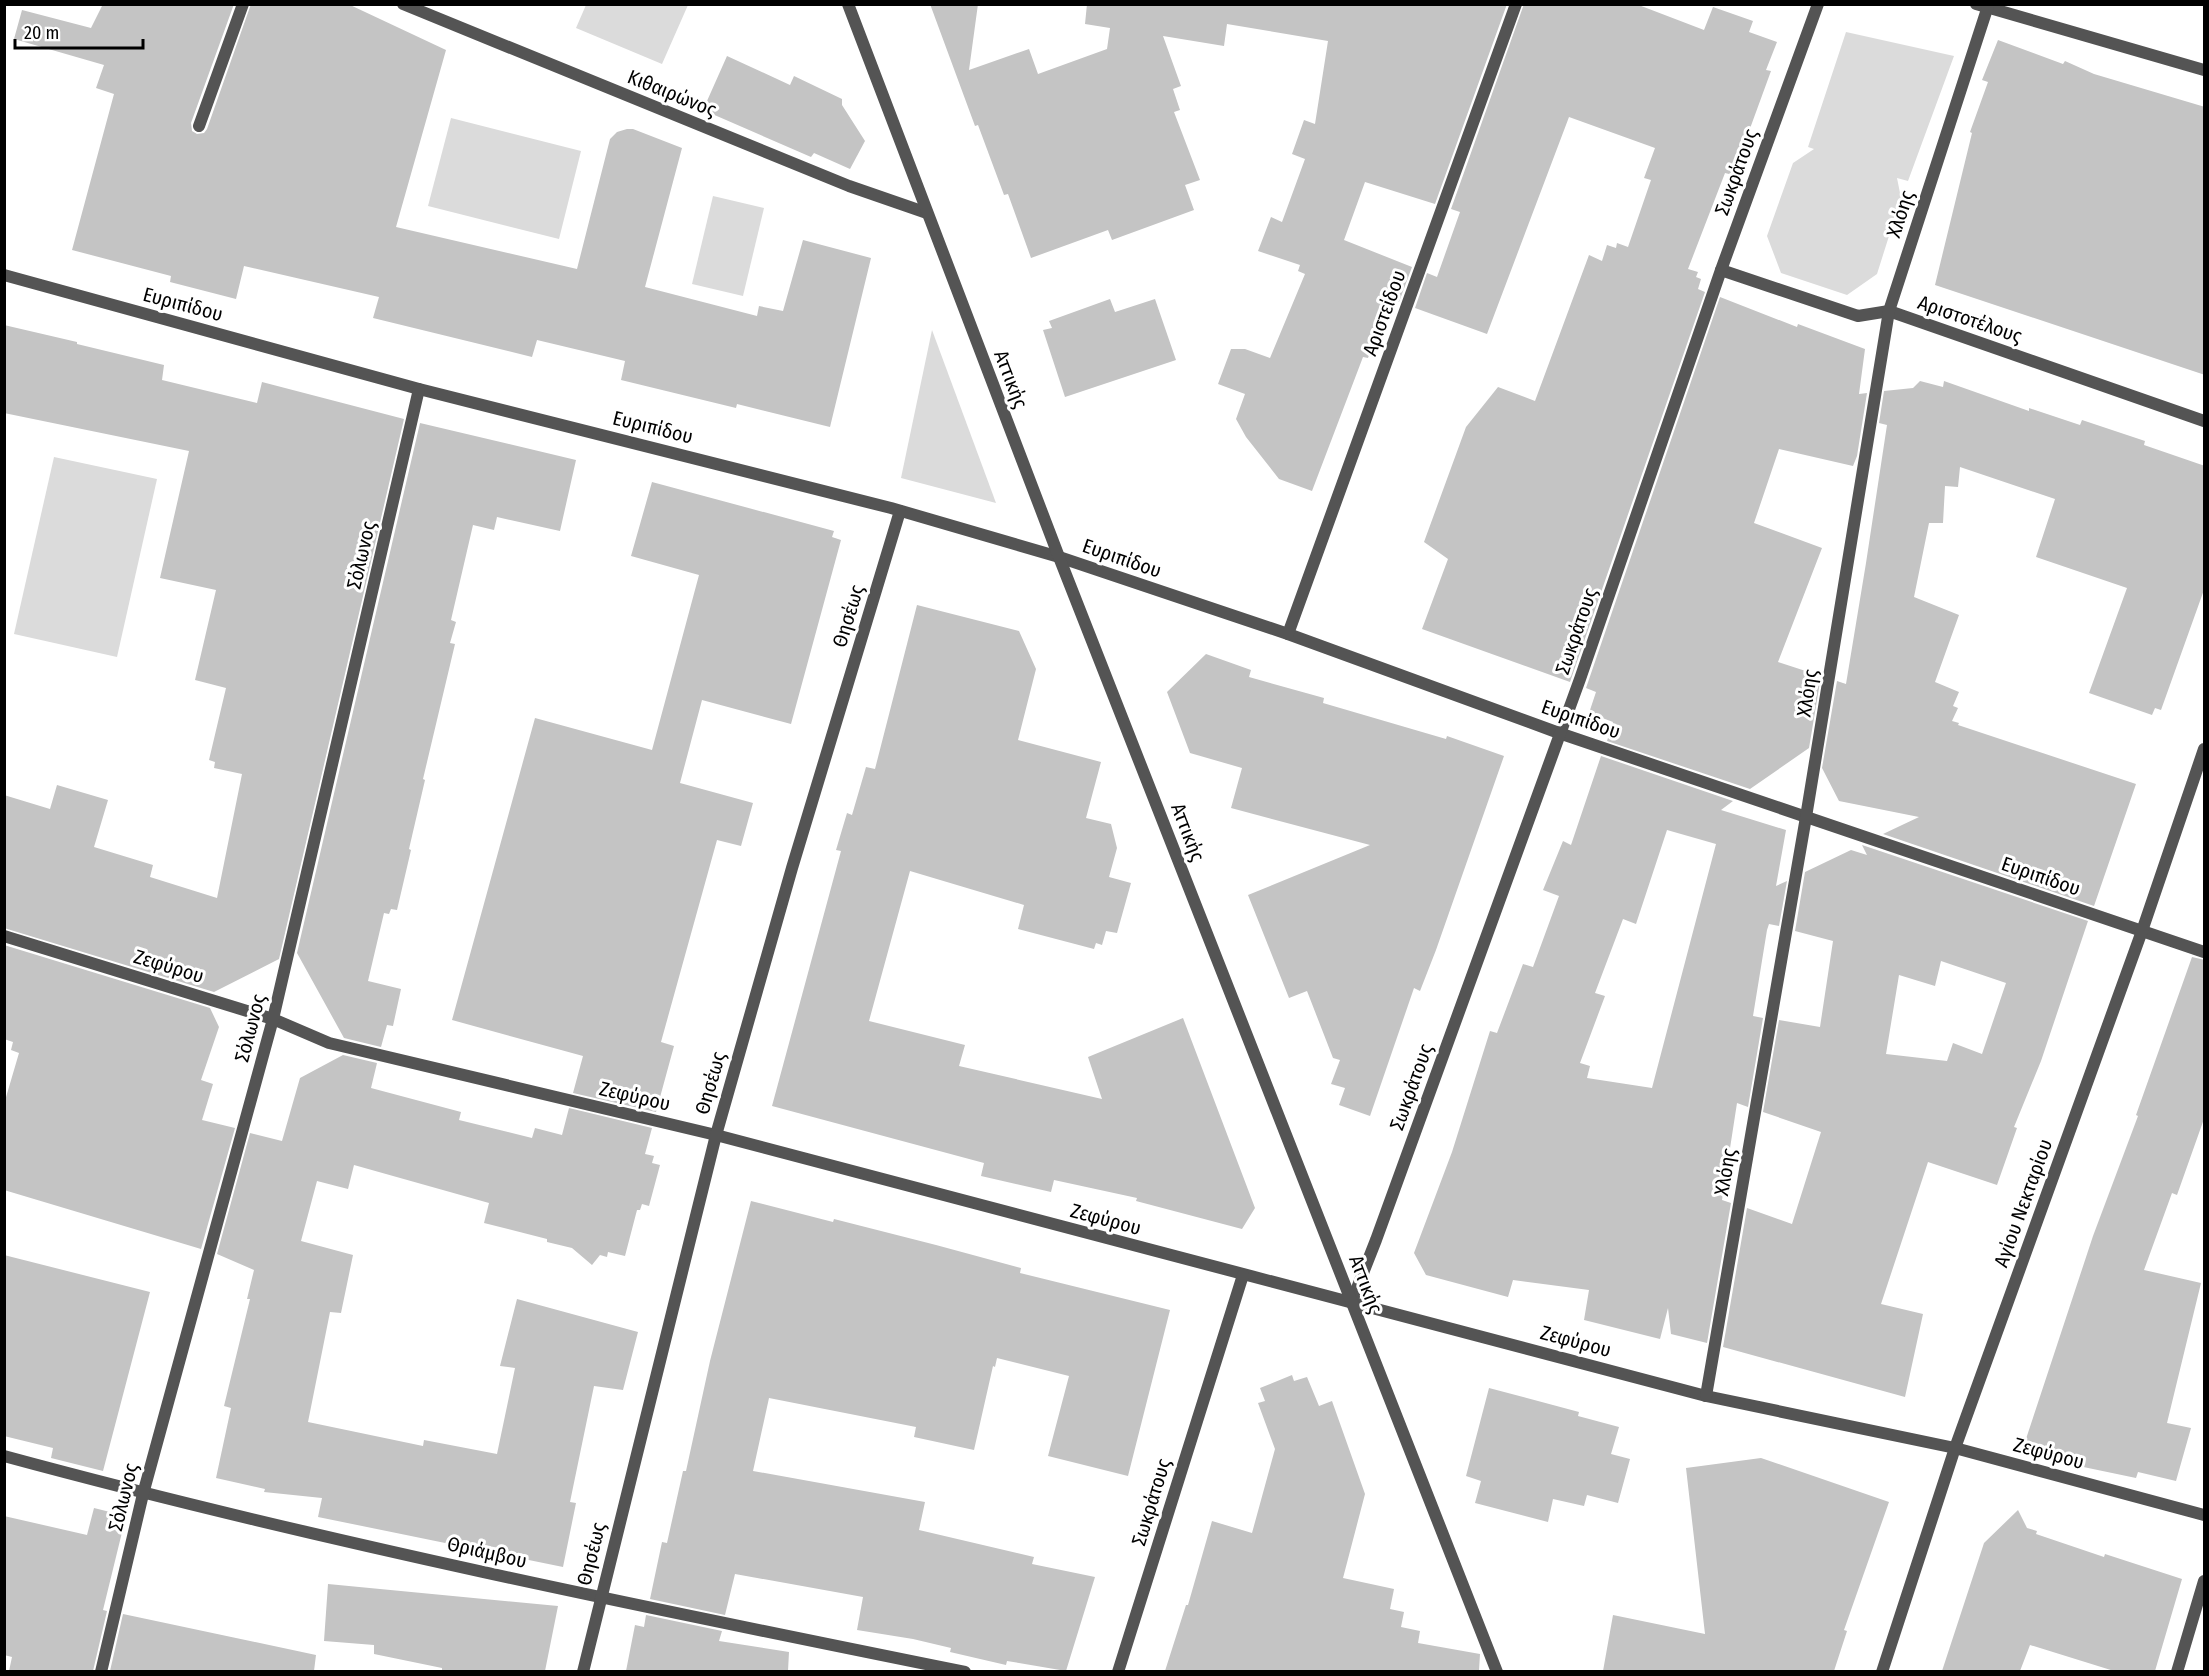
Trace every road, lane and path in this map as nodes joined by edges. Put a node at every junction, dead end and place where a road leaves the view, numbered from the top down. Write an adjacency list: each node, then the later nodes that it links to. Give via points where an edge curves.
1 (243, 4): 8 (street)
2 (403, 4): 9 (street, Κιθαιρώνος, via 838,182)
3 (848, 4): 9 (street, Αττικής)
4 (1516, 4): 17 (street, Αριστείδου)
5 (1818, 4): 10 (street, Σωκράτους)
6 (1982, 5): 7 (street); 12 (street, Χλόης)
7 (2205, 70)
8 (199, 126)
9 (927, 213): 16 (street, Αττικής)
10 (1721, 270): 12 (street, Αριστοτέλους, via 1858,316); 18 (street, Σωκράτους)
11 (4, 275): 13 (street, Ευριπίδου)
12 (1889, 311): 14 (street, Αριστοτέλους); 20 (street, Χλόης)
13 (419, 389): 15 (street, Ευριπίδου); 24 (street, Σόλωνος)
14 (2205, 421)
15 (900, 511): 16 (street, Ευριπίδου); 25 (street, Θησέως)
16 (1059, 557): 17 (street, Ευριπίδου); 27 (street, Αττικής)
17 (1288, 634): 18 (street, Ευριπίδου)
18 (1559, 733): 20 (street, Ευριπίδου); 27 (street, Σωκράτους)
19 (2205, 749): 21 (street, Αγίου Νεκταρίου)
20 (1806, 818): 21 (street, Ευριπίδου); 28 (street, Χλόης)
21 (2142, 931): 23 (street, Ευριπίδου); 29 (street, Αγίου Νεκταρίου)
22 (4, 936): 24 (street, Ζεφύρου)
23 (2205, 952)
24 (273, 1019): 25 (street, Ζεφύρου, via 329,1043); 31 (street, Σόλωνος)
25 (716, 1135): 26 (street, Ζεφύρου); 34 (street, Θησέως)
26 (1243, 1275): 27 (street, Ζεφύρου); 38 (street, Σωκράτους)
27 (1352, 1301): 28 (street, Ζεφύρου); 39 (street, Αττικής)
28 (1706, 1396): 29 (street, Ζεφύρου)
29 (1955, 1448): 32 (street, Ζεφύρου); 40 (street, Αγίου Νεκταρίου)
30 (4, 1456): 31 (street, Θριάμβου)
31 (143, 1494): 34 (street, Θριάμβου); 35 (street, Σόλωνος)
32 (2205, 1515)
33 (2205, 1581): 41 (street)
34 (600, 1598): 36 (street, Θησέως); 37 (street, Θριάμβου)
35 (101, 1671)
36 (583, 1671)
37 (965, 1671)
38 (1118, 1671)
39 (1497, 1671)
40 (1882, 1671)
41 (2177, 1671)

